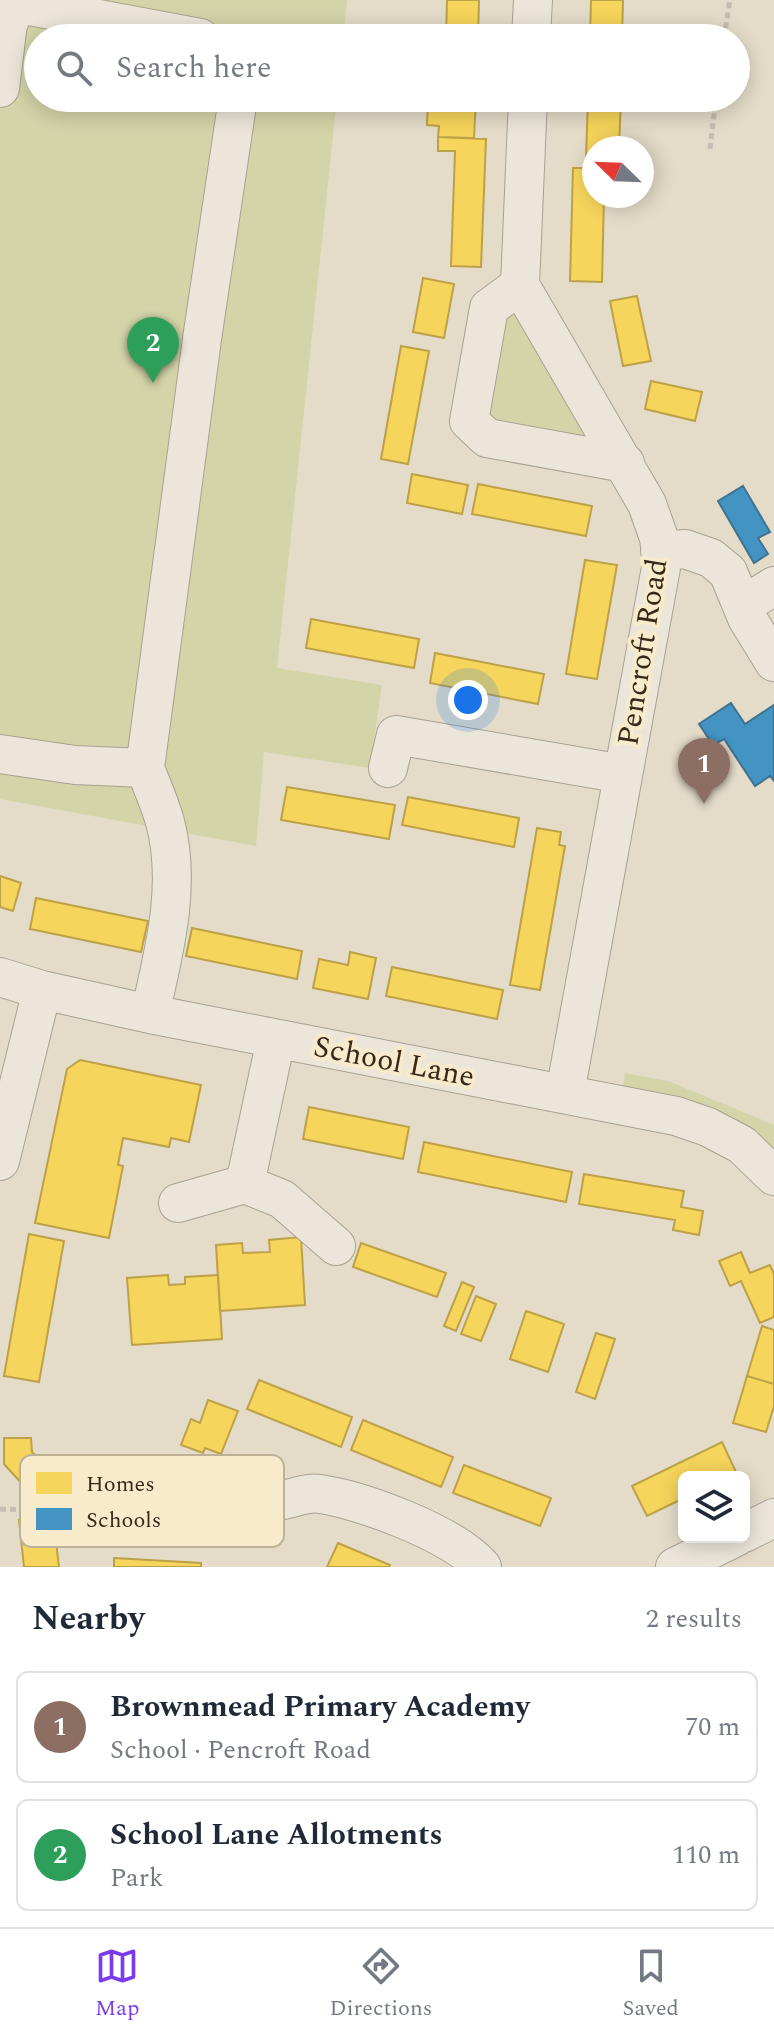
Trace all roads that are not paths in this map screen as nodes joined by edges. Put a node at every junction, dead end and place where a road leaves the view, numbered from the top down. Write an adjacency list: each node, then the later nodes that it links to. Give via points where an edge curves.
1 (533, 0): 3 (street)
2 (125, 24): 4 (street, via 19,4 8,23)
3 (532, 24)
4 (0, 88)
5 (236, 112): 15 (street)
6 (527, 112): 7 (street)
7 (520, 285): 8 (street, Pencroft Road); 8 (street, via 489,308 469,421 487,438)
8 (625, 463): 9 (street, Pencroft Road, via 647,504)
9 (660, 551): 11 (street, via 685,549 711,558 728,572); 16 (street, Pencroft Road)
10 (774, 586): 11 (street)
11 (742, 606): 12 (street)
12 (774, 662)
13 (395, 737): 16 (street)
14 (0, 754): 15 (street)
15 (145, 768): 19 (street, via 165,823 173,879)
16 (623, 774): 21 (street, Pencroft Road)
17 (0, 977): 18 (street, School Lane)
18 (42, 990): 19 (street, School Lane); 22 (street)
19 (150, 1014): 20 (street, School Lane)
20 (276, 1039): 21 (street, School Lane); 24 (street)
21 (565, 1093): 23 (street, School Lane, via 708,1127 742,1145)
22 (0, 1161)
23 (774, 1176)
24 (245, 1184): 25 (street); 26 (street, via 282,1199)
25 (178, 1203)
26 (336, 1246)
27 (284, 1500): 31 (street, via 317,1493 384,1512 454,1543)
28 (774, 1518): 29 (street)
29 (750, 1530)
30 (724, 1543): 32 (street)
31 (482, 1567)
32 (675, 1567)

